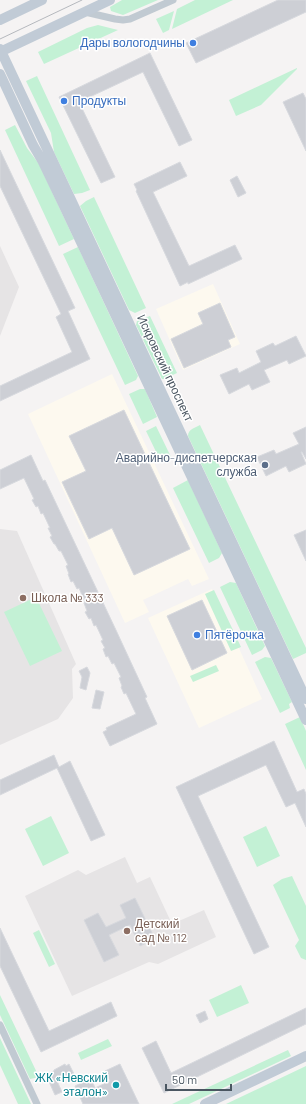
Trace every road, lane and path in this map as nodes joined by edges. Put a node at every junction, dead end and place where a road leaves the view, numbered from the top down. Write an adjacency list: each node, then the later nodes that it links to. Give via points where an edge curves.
1 (42, 0): 5 (street)
2 (110, 0): 4 (street)
3 (172, 0): 4 (street, via 123,20)
4 (84, 12): 6 (street)
5 (0, 20)
6 (0, 51): 8 (street, Искровский проспект)
7 (0, 74): 9 (street, Искровский проспект)
8 (306, 699)
9 (306, 720)
10 (0, 1025): 12 (street)
11 (306, 1056): 13 (street)
12 (37, 1104)
13 (205, 1104)

